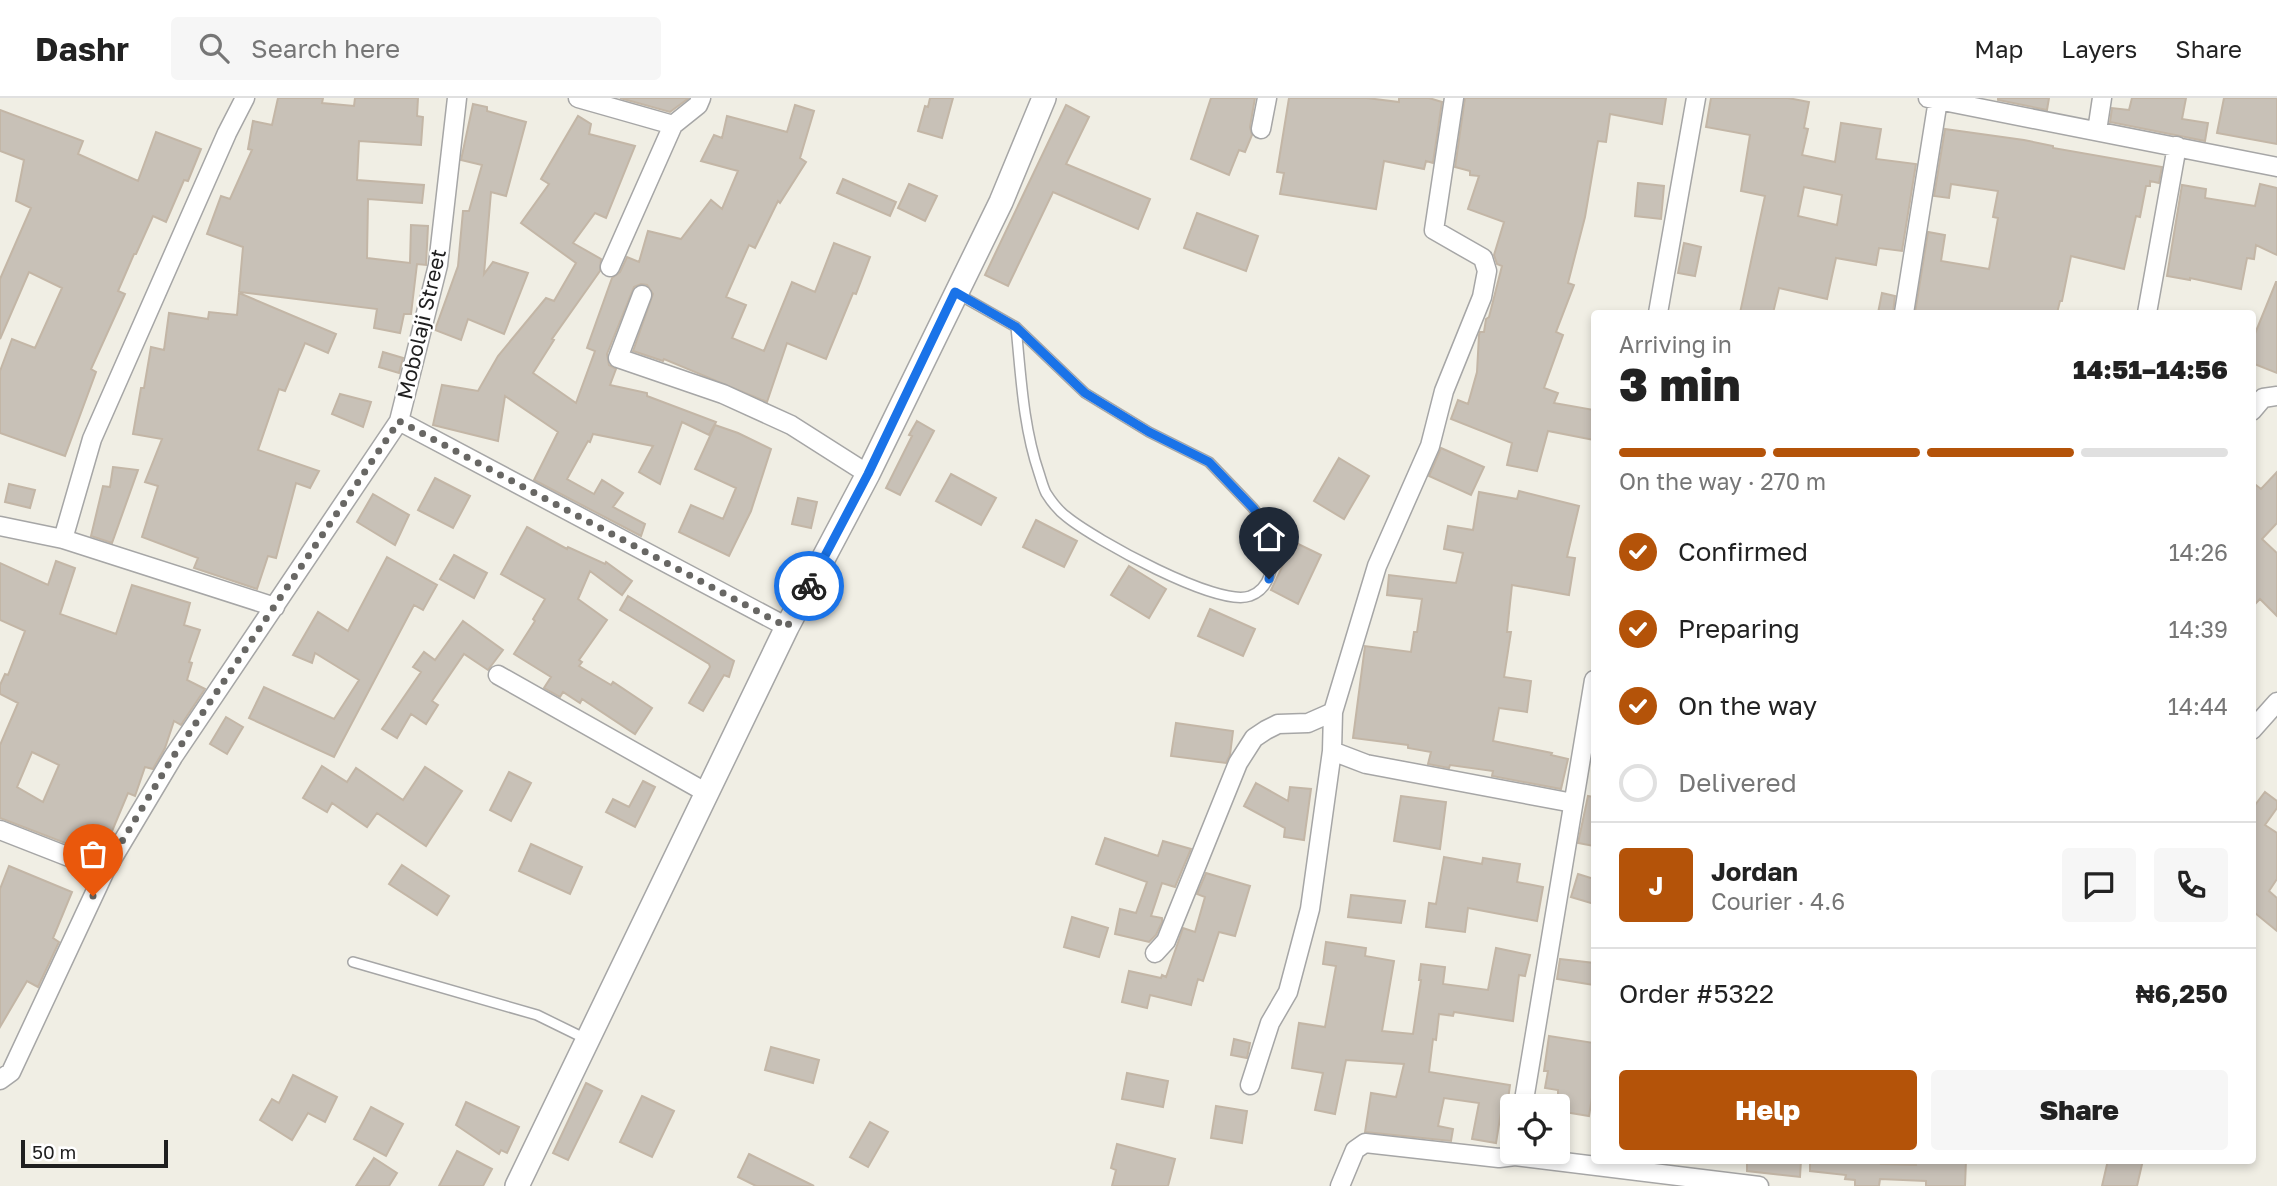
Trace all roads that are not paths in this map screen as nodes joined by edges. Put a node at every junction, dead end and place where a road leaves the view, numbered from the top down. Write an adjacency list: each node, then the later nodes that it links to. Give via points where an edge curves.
1 (245, 98): 28 (street, via 92,439)
2 (457, 98): 25 (street, Mobolaji Street, via 438,265)
3 (578, 98): 11 (street)
4 (701, 98): 11 (street, via 698,106)
5 (1044, 98): 17 (street, via 1001,202)
6 (1267, 98): 12 (street)
7 (1454, 98): 34 (street, via 1434,230 1483,258 1488,271 1444,391 1430,446 1377,566)
8 (1696, 98): 19 (street)
9 (2102, 98): 13 (street)
10 (1933, 99): 13 (street); 20 (street)
11 (673, 125): 16 (street)
12 (1261, 129)
13 (2097, 131): 14 (street)
14 (2177, 146): 15 (street); 21 (street)
15 (2277, 167)
16 (610, 267)
17 (955, 292): 22 (lane); 26 (street)
18 (642, 295): 26 (street, via 618,358 723,394 779,420)
19 (1659, 310)
20 (1904, 310)
21 (2148, 310)
22 (1016, 327): 22 (lane, via 1085,393 1209,462 1253,508 1275,537 1269,579 1261,589 1249,597 1234,598 1196,587 1116,548 1066,516 1046,493 1034,458)
23 (2277, 396): 24 (street, via 2263,398)
24 (2256, 406)
25 (399, 421): 29 (street, Mobolaji Street); 30 (street)
26 (868, 474): 30 (street)
27 (0, 526): 28 (street)
28 (63, 539): 29 (street)
29 (275, 607): 40 (street, Mobolaji Street, via 173,757)
30 (787, 627): 37 (street)
31 (498, 674): 37 (street)
32 (1591, 698): 38 (street)
33 (2277, 702): 35 (street)
34 (1333, 712): 36 (street); 41 (street, via 1308,723 1278,724 1254,738 1238,763 1166,941)
35 (2256, 726)
36 (1332, 751): 38 (street, via 1366,764); 45 (street, via 1310,909 1287,992 1270,1023)
37 (707, 793): 43 (street)
38 (1573, 803): 46 (street)
39 (0, 831): 40 (street)
40 (104, 871): 44 (street, Mobolaji Street)
41 (1155, 953)
42 (353, 962): 43 (lane, via 537,1015)
43 (587, 1040): 50 (street)
44 (5, 1076)
45 (1250, 1085)
46 (1525, 1094)
47 (1500, 1158): 51 (street, via 1365,1143 1355,1150)
48 (1553, 1164): 49 (street)
49 (1607, 1178): 52 (street)
50 (517, 1186)
51 (1340, 1186)
52 (1759, 1186)

